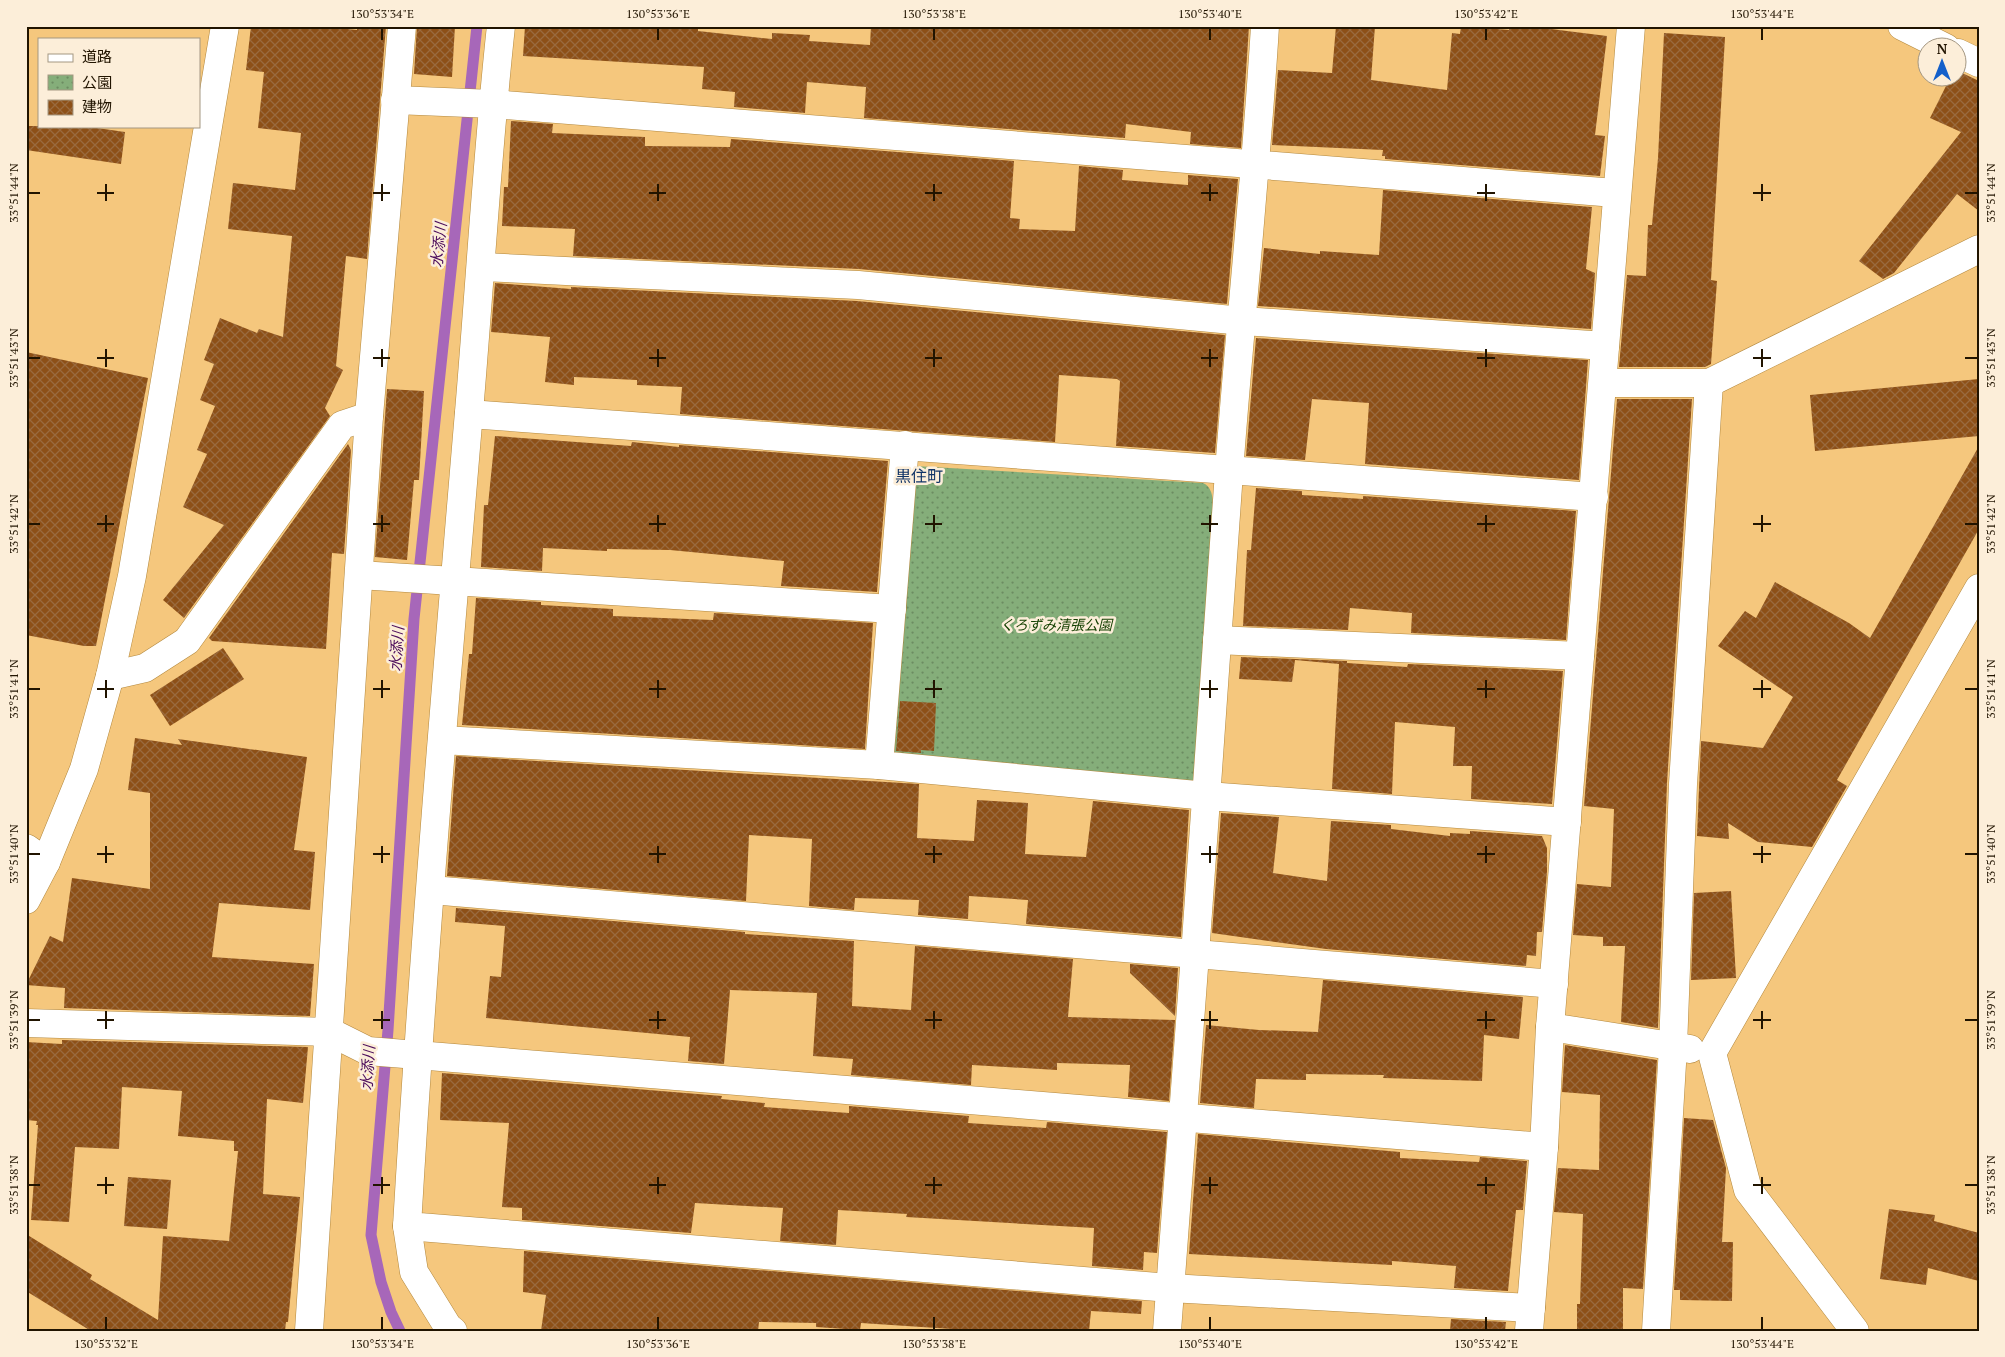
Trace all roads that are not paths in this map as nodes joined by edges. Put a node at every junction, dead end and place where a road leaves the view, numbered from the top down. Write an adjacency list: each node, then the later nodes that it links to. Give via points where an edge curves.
1 (225, 26): 29 (street, via 134,566)
2 (402, 26): 8 (street)
3 (501, 26): 9 (street)
4 (1265, 26): 10 (street)
5 (1631, 26): 11 (street)
6 (1902, 26): 7 (street)
7 (1926, 38)
8 (395, 100): 9 (street); 19 (street)
9 (486, 104): 10 (street); 13 (street)
10 (1257, 167): 11 (street); 14 (street)
11 (1616, 193): 15 (street)
12 (1979, 250): 17 (street)
13 (482, 267): 14 (street, via 858,284); 18 (street)
14 (1243, 321): 15 (street); 21 (street)
15 (1605, 346): 16 (street)
16 (1602, 383): 17 (street); 22 (street)
17 (1709, 383): 42 (street, via 1682,784)
18 (469, 414): 20 (street); 24 (street)
19 (369, 416): 23 (street); 29 (street, via 342,425 187,641 145,668)
20 (905, 445): 21 (street); 26 (street)
21 (1229, 469): 22 (street); 27 (street)
22 (1594, 496): 28 (street)
23 (359, 575): 24 (street); 41 (street)
24 (455, 581): 26 (street); 30 (street)
25 (1979, 588): 43 (street)
26 (892, 608): 31 (street)
27 (1218, 640): 28 (street); 32 (street)
28 (1580, 656): 33 (street)
29 (110, 676): 34 (street, via 84,769)
30 (442, 740): 31 (street); 35 (street)
31 (879, 765): 32 (street)
32 (1206, 796): 33 (street); 37 (street)
33 (1567, 822): 38 (street)
34 (36, 855): 36 (street)
35 (431, 890): 37 (street); 44 (street)
36 (26, 900)
37 (1196, 954): 38 (street); 45 (street)
38 (1554, 984): 40 (street)
39 (26, 1024): 41 (street)
40 (1550, 1027): 42 (street); 46 (street)
41 (330, 1032): 44 (street, via 368,1051); 50 (street)
42 (1673, 1047): 43 (street); 53 (street)
43 (1712, 1053): 54 (street, via 1748,1190)
44 (408, 1054): 45 (street); 47 (street)
45 (1184, 1118): 46 (street); 48 (street)
46 (1544, 1147): 49 (street)
47 (407, 1226): 48 (street); 51 (street, via 414,1272)
48 (1170, 1288): 49 (street); 52 (street)
49 (1530, 1320)
50 (309, 1331)
51 (453, 1331)
52 (1167, 1331)
53 (1656, 1331)
54 (1855, 1331)

